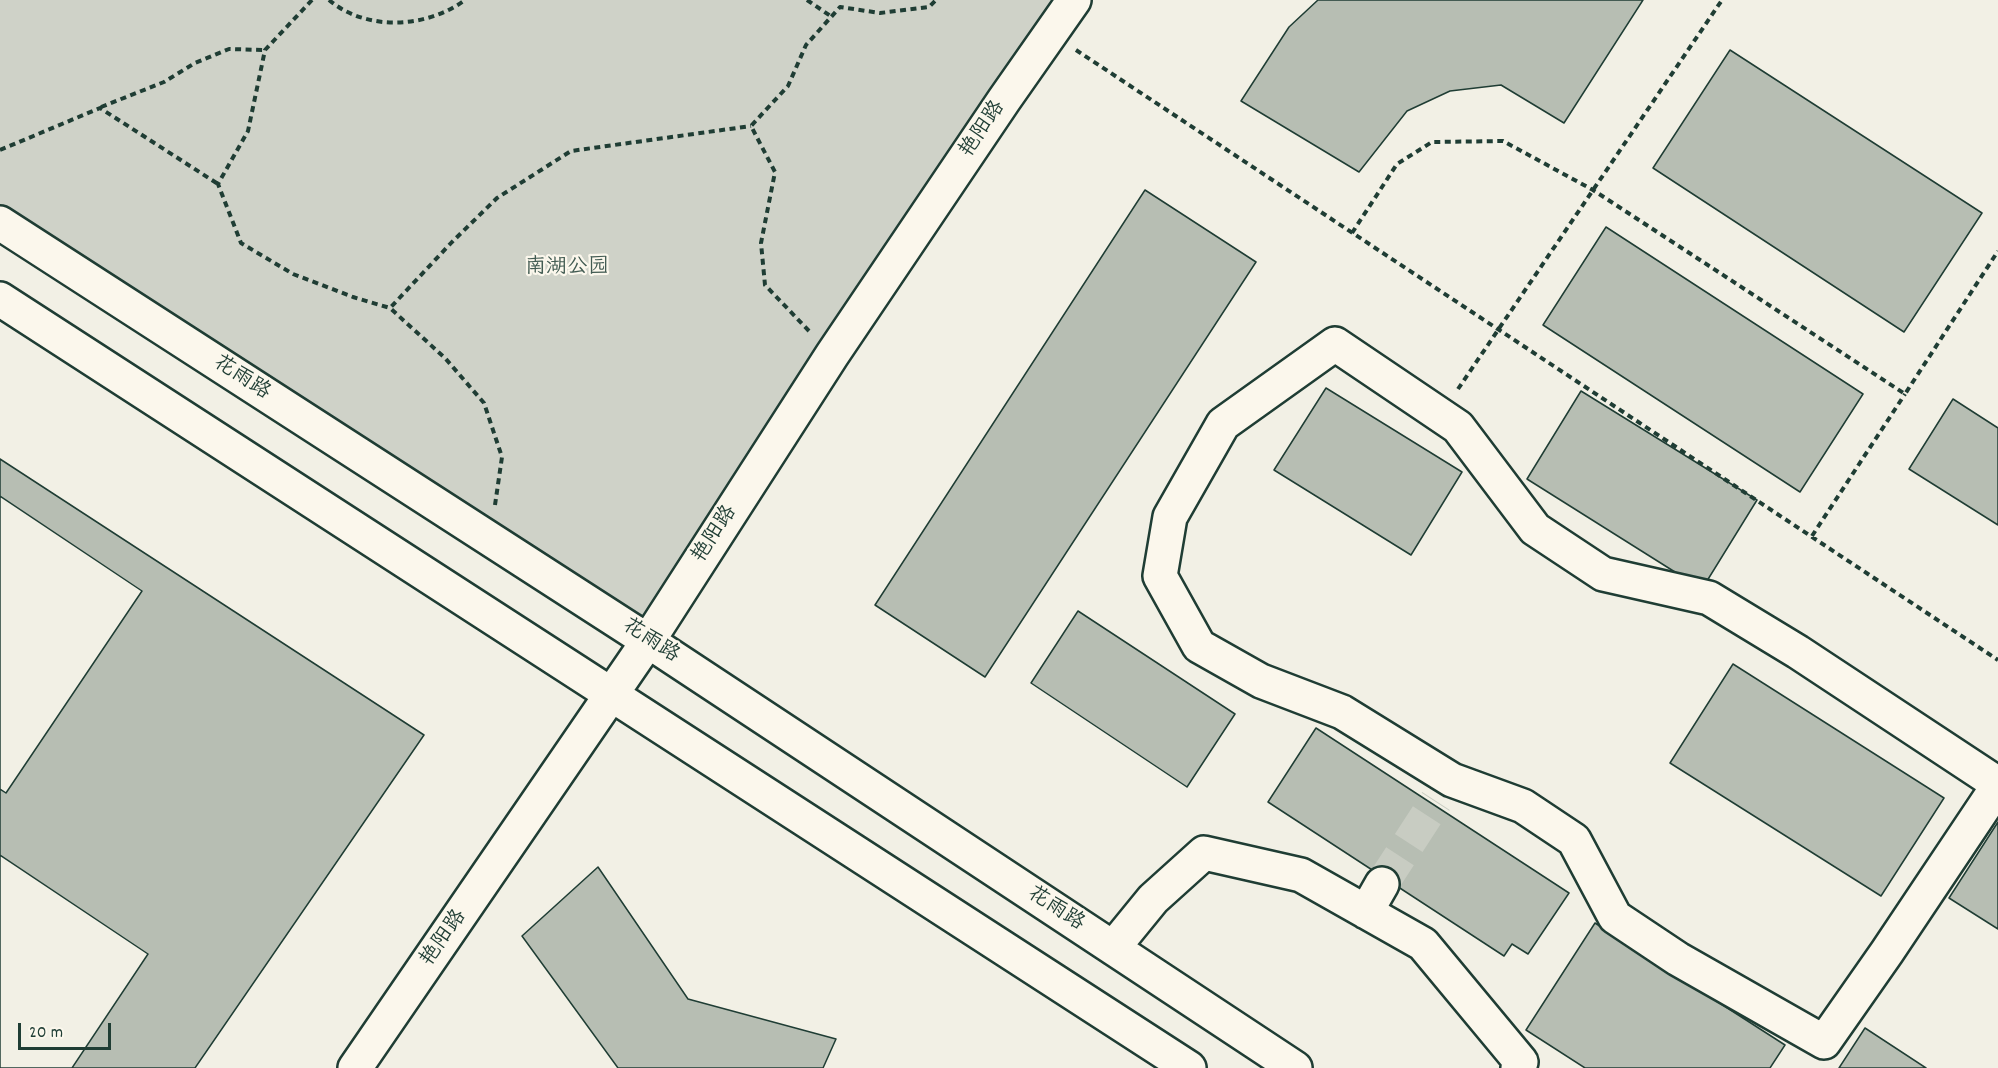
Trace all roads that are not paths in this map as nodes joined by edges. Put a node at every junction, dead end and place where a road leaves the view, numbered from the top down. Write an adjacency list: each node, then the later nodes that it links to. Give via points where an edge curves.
1 (1074, 0): 4 (street, 艳阳路, via 832,355)
2 (0, 224): 4 (street, 花雨路)
3 (0, 300): 5 (street)
4 (648, 641): 5 (street, 艳阳路); 9 (street, 花雨路)
5 (611, 694): 10 (street, 艳阳路); 11 (street)
6 (1998, 785): 6 (street, via 1798,652 1709,598 1603,574 1544,536 1458,427 1335,344 1223,424 1170,517 1160,576 1199,646 1261,681 1342,712 1444,791 1523,806 1574,840 1615,918 1678,959 1824,1042)
7 (1382, 884): 8 (street)
8 (1365, 912): 9 (street, via 1301,875 1204,853 1153,899); 13 (street, via 1423,944 1521,1062)
9 (1113, 948): 12 (street, 花雨路)
10 (355, 1068)
11 (1189, 1068)
12 (1295, 1068)
13 (1518, 1068)

